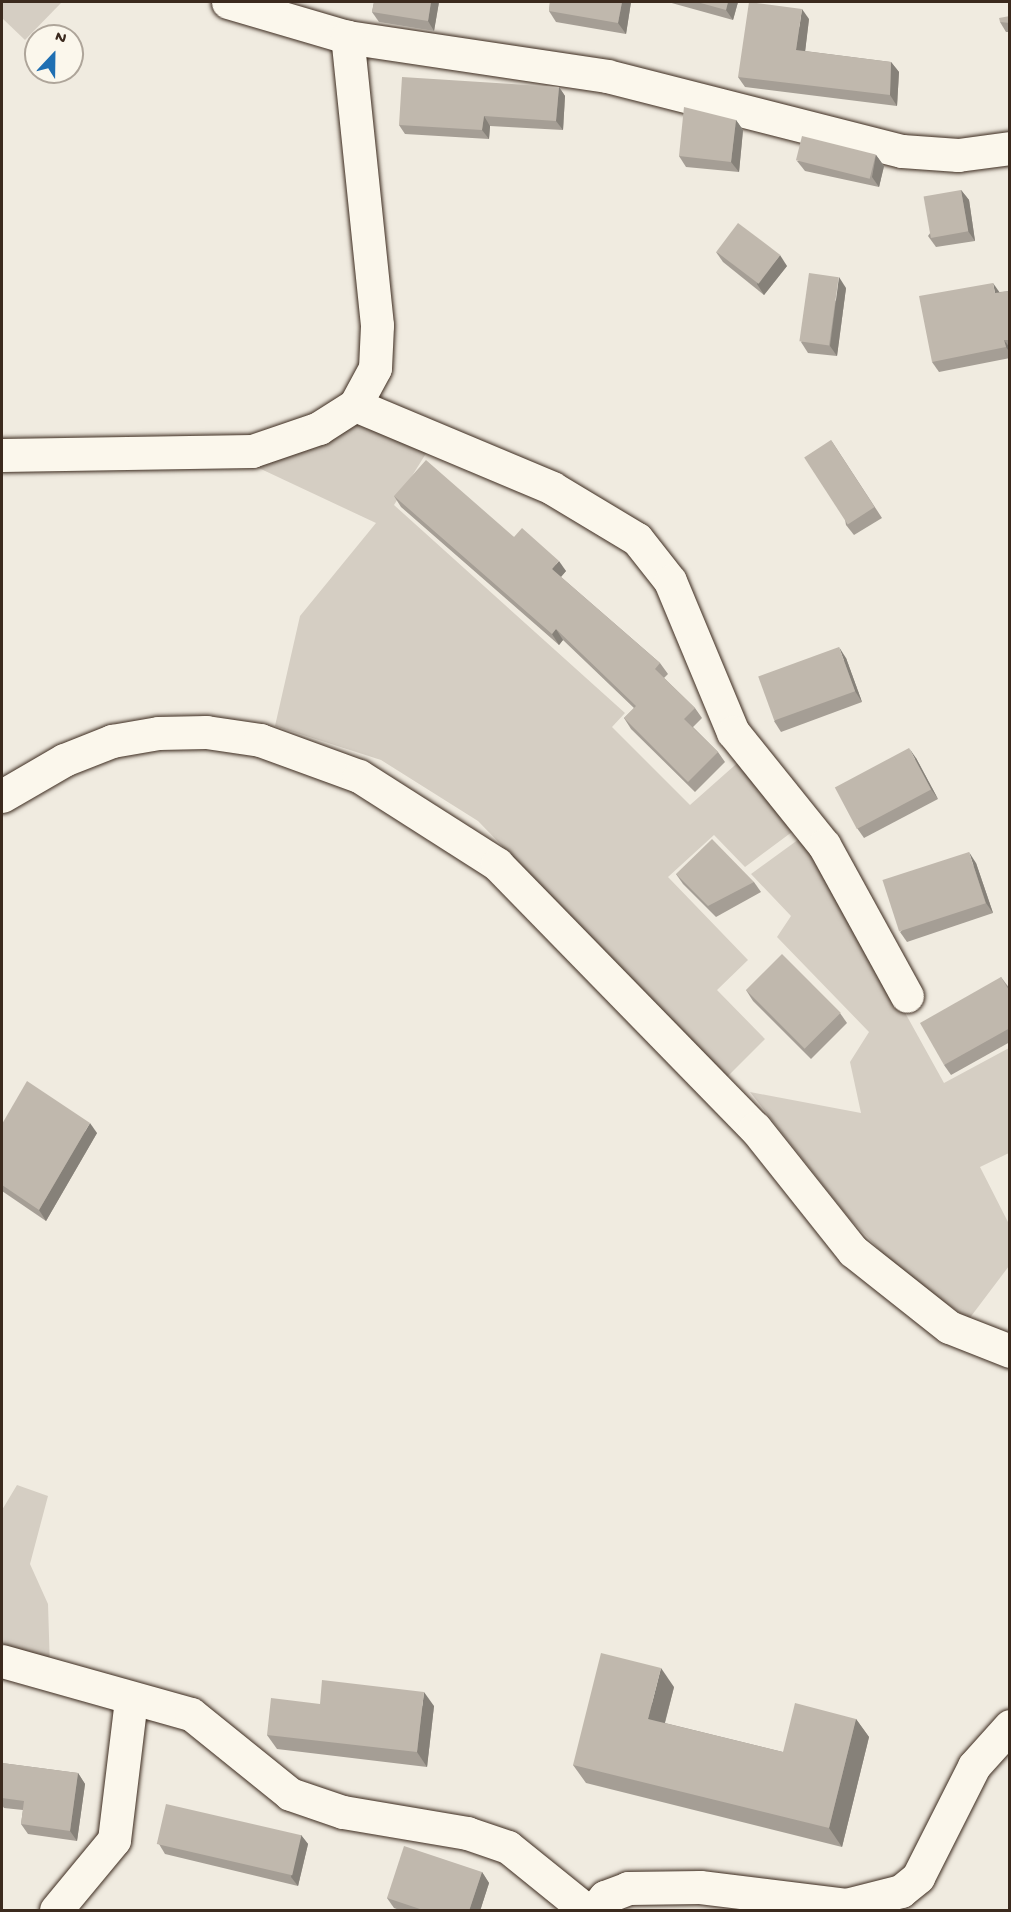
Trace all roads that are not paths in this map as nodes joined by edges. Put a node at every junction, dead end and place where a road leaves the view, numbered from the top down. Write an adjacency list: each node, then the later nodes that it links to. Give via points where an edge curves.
1 (228, 2): 2 (street)
2 (347, 37): 3 (street, via 607,76 902,151 958,154); 4 (street, via 377,325 375,368)
3 (1010, 148)
4 (355, 405): 5 (street, via 319,428 252,451); 7 (street, via 552,488 637,539 670,581 733,732 824,845)
5 (2, 455)
6 (2, 796): 8 (street, via 64,760 112,741 158,733 206,732 260,740 359,776 498,864 755,1128 853,1251 949,1327)
7 (907, 996)
8 (1010, 1351)
9 (2, 1661): 10 (street)
10 (131, 1699): 12 (street, via 114,1840); 13 (street, via 191,1714 290,1794 344,1812 467,1833 508,1847)
11 (1010, 1726): 14 (street, via 974,1766 918,1877 901,1891 846,1905 700,1887 628,1888 605,1898)
12 (56, 1911)
13 (586, 1911)
14 (594, 1911)

